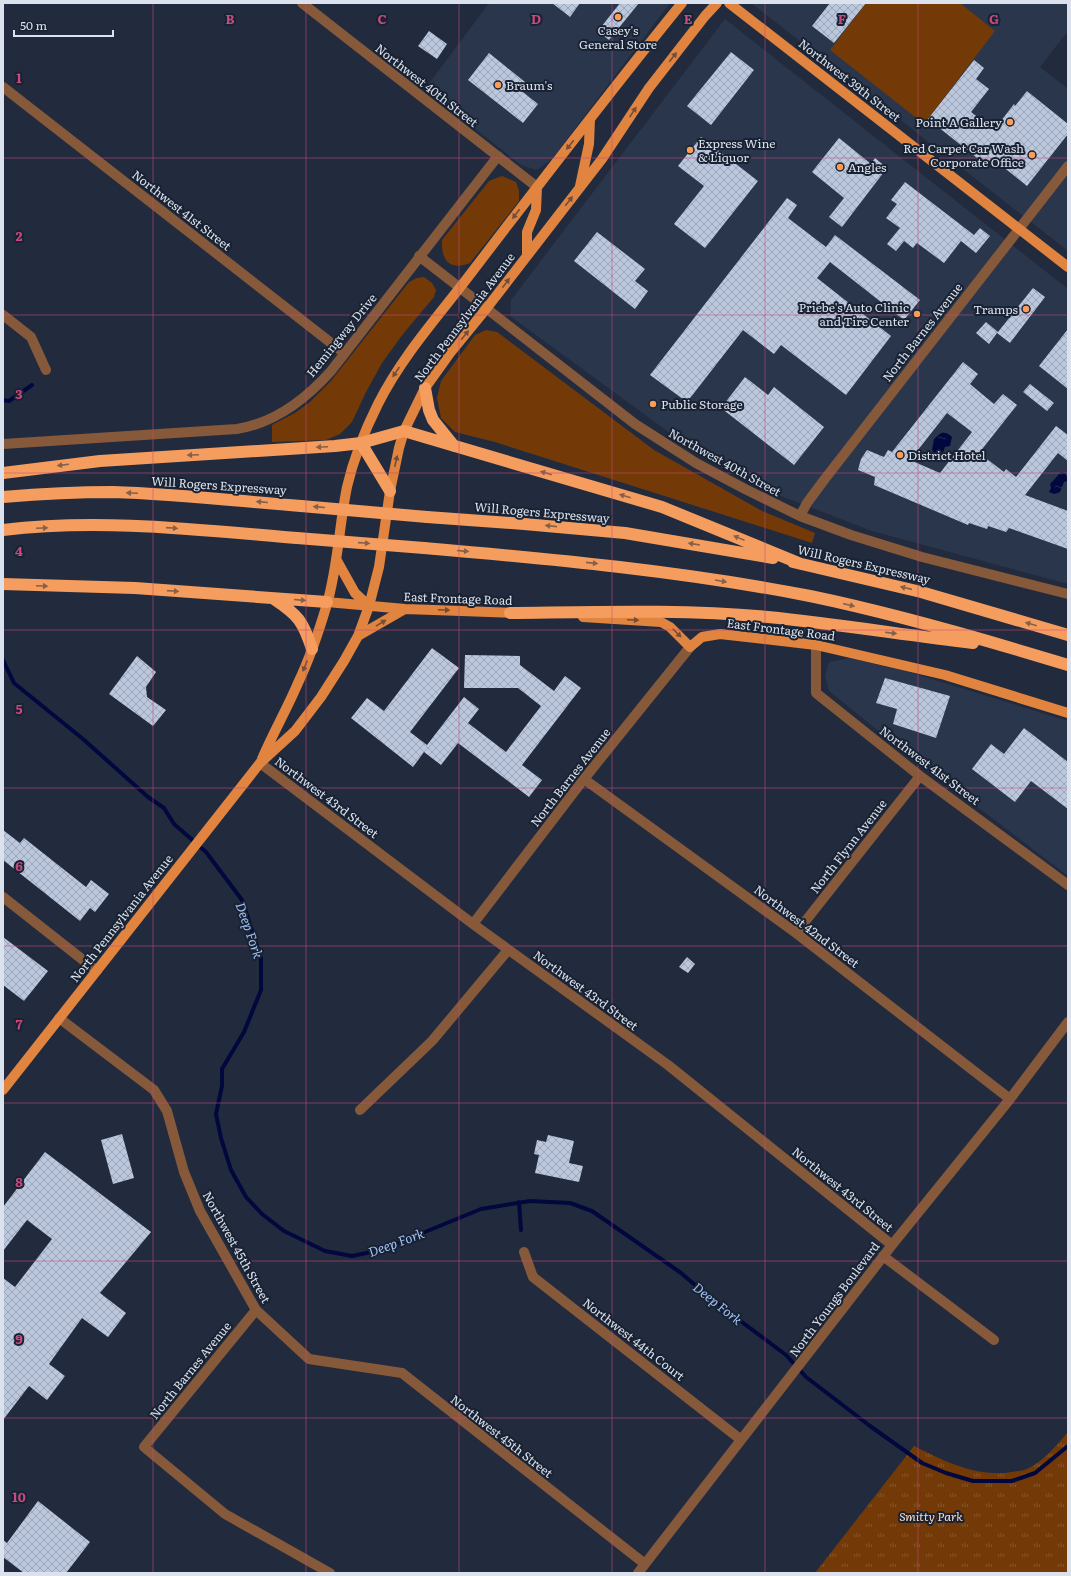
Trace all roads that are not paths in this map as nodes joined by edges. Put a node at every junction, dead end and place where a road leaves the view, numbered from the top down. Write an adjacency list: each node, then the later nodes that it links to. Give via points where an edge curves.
1 (302, 3): 7 (street, Northwest 40th Street)
2 (682, 3): 6 (main road, North Pennsylvania Avenue)
3 (717, 3): 10 (main road, North Pennsylvania Avenue, one-way to 3, via 649,88)
4 (729, 3): 11 (main road, Northwest 39th Street)
5 (3, 87): 18 (street, Northwest 41st Street)
6 (590, 119): 9 (main road, North Pennsylvania Avenue, one-way to 9); 10 (main road, via 590,144)
7 (498, 156): 9 (street, Northwest 40th Street); 12 (street, Hemingway Drive)
8 (1068, 166): 11 (street, North Barnes Avenue)
9 (537, 187): 13 (main road, via 536,210 527,232); 15 (main road, North Pennsylvania Avenue, one-way to 15)
10 (580, 188): 13 (main road, North Pennsylvania Avenue, one-way to 10)
11 (1019, 229): 14 (main road, Northwest 39th Street); 28 (street, North Barnes Avenue, via 824,480)
12 (419, 256): 15 (street, Northwest 40th Street); 18 (street, Hemingway Drive)
13 (526, 256): 16 (main road, North Pennsylvania Avenue, one-way to 13)
14 (1068, 267)
15 (460, 288): 16 (street, Northwest 40th Street); 22 (main road, North Pennsylvania Avenue, one-way to 22, via 418,340 394,375)
16 (486, 309): 20 (main road, North Pennsylvania Avenue, one-way to 16); 28 (street, Northwest 40th Street, via 662,442 745,489)
17 (3, 315): 19 (street, via 31,338)
18 (344, 353): 23 (street, Hemingway Drive, via 305,397 253,426)
19 (46, 370)
20 (425, 388): 21 (main road, North Pennsylvania Avenue); 24 (highway, via 433,420)
21 (404, 432): 22 (highway); 24 (highway); 26 (main road, North Pennsylvania Avenue, one-way to 21)
22 (361, 443): 25 (highway, one-way to 25, via 100,461); 26 (highway); 30 (main road, North Pennsylvania Avenue, via 347,486)
23 (3, 444)
24 (454, 446): 31 (highway, one-way to 24, via 662,507)
25 (3, 473)
26 (390, 490): 36 (main road, North Pennsylvania Avenue, via 379,567)
27 (3, 497): 31 (highway, Will Rogers Expressway, one-way to 27, bridge, via 746,552 625,533 524,524 112,492)
28 (800, 516): 33 (street, Northwest 40th Street, via 888,547)
29 (3, 530): 43 (highway, one-way to 43, bridge, via 147,526 551,558 698,577 810,596 913,620)
30 (336, 559): 35 (main road, North Pennsylvania Avenue); 36 (main road, via 356,593)
31 (801, 564): 39 (highway, Will Rogers Expressway, one-way to 31, via 921,592)
32 (3, 584): 34 (highway, one-way to 34, via 134,588)
33 (1068, 594)
34 (273, 598): 35 (highway, one-way to 35); 44 (highway, via 296,615 304,626)
35 (327, 602): 36 (main road, East Frontage Road); 44 (main road, North Pennsylvania Avenue)
36 (369, 606): 37 (main road, East Frontage Road); 40 (main road, North Pennsylvania Avenue)
37 (405, 609): 38 (main road, East Frontage Road, one-way to 38); 40 (main road, one-way to 37)
38 (510, 613): 42 (main road, East Frontage Road, one-way to 42, via 661,622 670,627); 43 (highway, one-way to 43, via 662,611 761,617)
39 (1068, 635)
40 (358, 636): 47 (main road, North Pennsylvania Avenue, via 321,697 295,731)
41 (816, 645): 42 (main road, East Frontage Road, via 720,634 702,638); 46 (main road, East Frontage Road, via 945,675); 48 (street, Northwest 41st Street, via 816,693)
42 (690, 647): 49 (street, North Barnes Avenue)
43 (1013, 648): 45 (highway)
44 (312, 649): 47 (main road, North Pennsylvania Avenue, one-way to 47)
45 (1068, 665)
46 (1068, 713)
47 (260, 763): 52 (street, Northwest 43rd Street); 55 (main road, North Pennsylvania Avenue)
48 (920, 776): 50 (street, Northwest 41st Street); 53 (street, North Flynn Avenue)
49 (584, 779): 52 (street, North Barnes Avenue); 53 (street, Northwest 42nd Street)
50 (1068, 885)
51 (3, 897): 55 (street)
52 (472, 924): 54 (street, Northwest 43rd Street)
53 (796, 933): 59 (street, Northwest 42nd Street)
54 (508, 950): 60 (street, via 432,1041); 61 (street, Northwest 43rd Street, via 668,1065)
55 (97, 971): 56 (main road, North Pennsylvania Avenue)
56 (59, 1018): 58 (main road, North Pennsylvania Avenue); 64 (street, Northwest 45th Street, via 154,1090 167,1111 184,1172 200,1211)
57 (1068, 1022): 59 (street, North Youngs Boulevard)
58 (3, 1090)
59 (1010, 1100): 61 (street, North Youngs Boulevard)
60 (360, 1110)
61 (892, 1245): 63 (street, North Youngs Boulevard)
62 (524, 1252): 66 (street, Northwest 44th Court, via 533,1277)
63 (883, 1256): 65 (street); 66 (street, North Youngs Boulevard)
64 (256, 1310): 67 (street, Northwest 45th Street, via 309,1359 402,1373); 68 (street, North Barnes Avenue, via 144,1447 225,1514)
65 (994, 1340)
66 (740, 1439): 67 (street, North Youngs Boulevard)
67 (645, 1564): 69 (street, North Youngs Boulevard)
68 (330, 1573)
69 (638, 1573)

